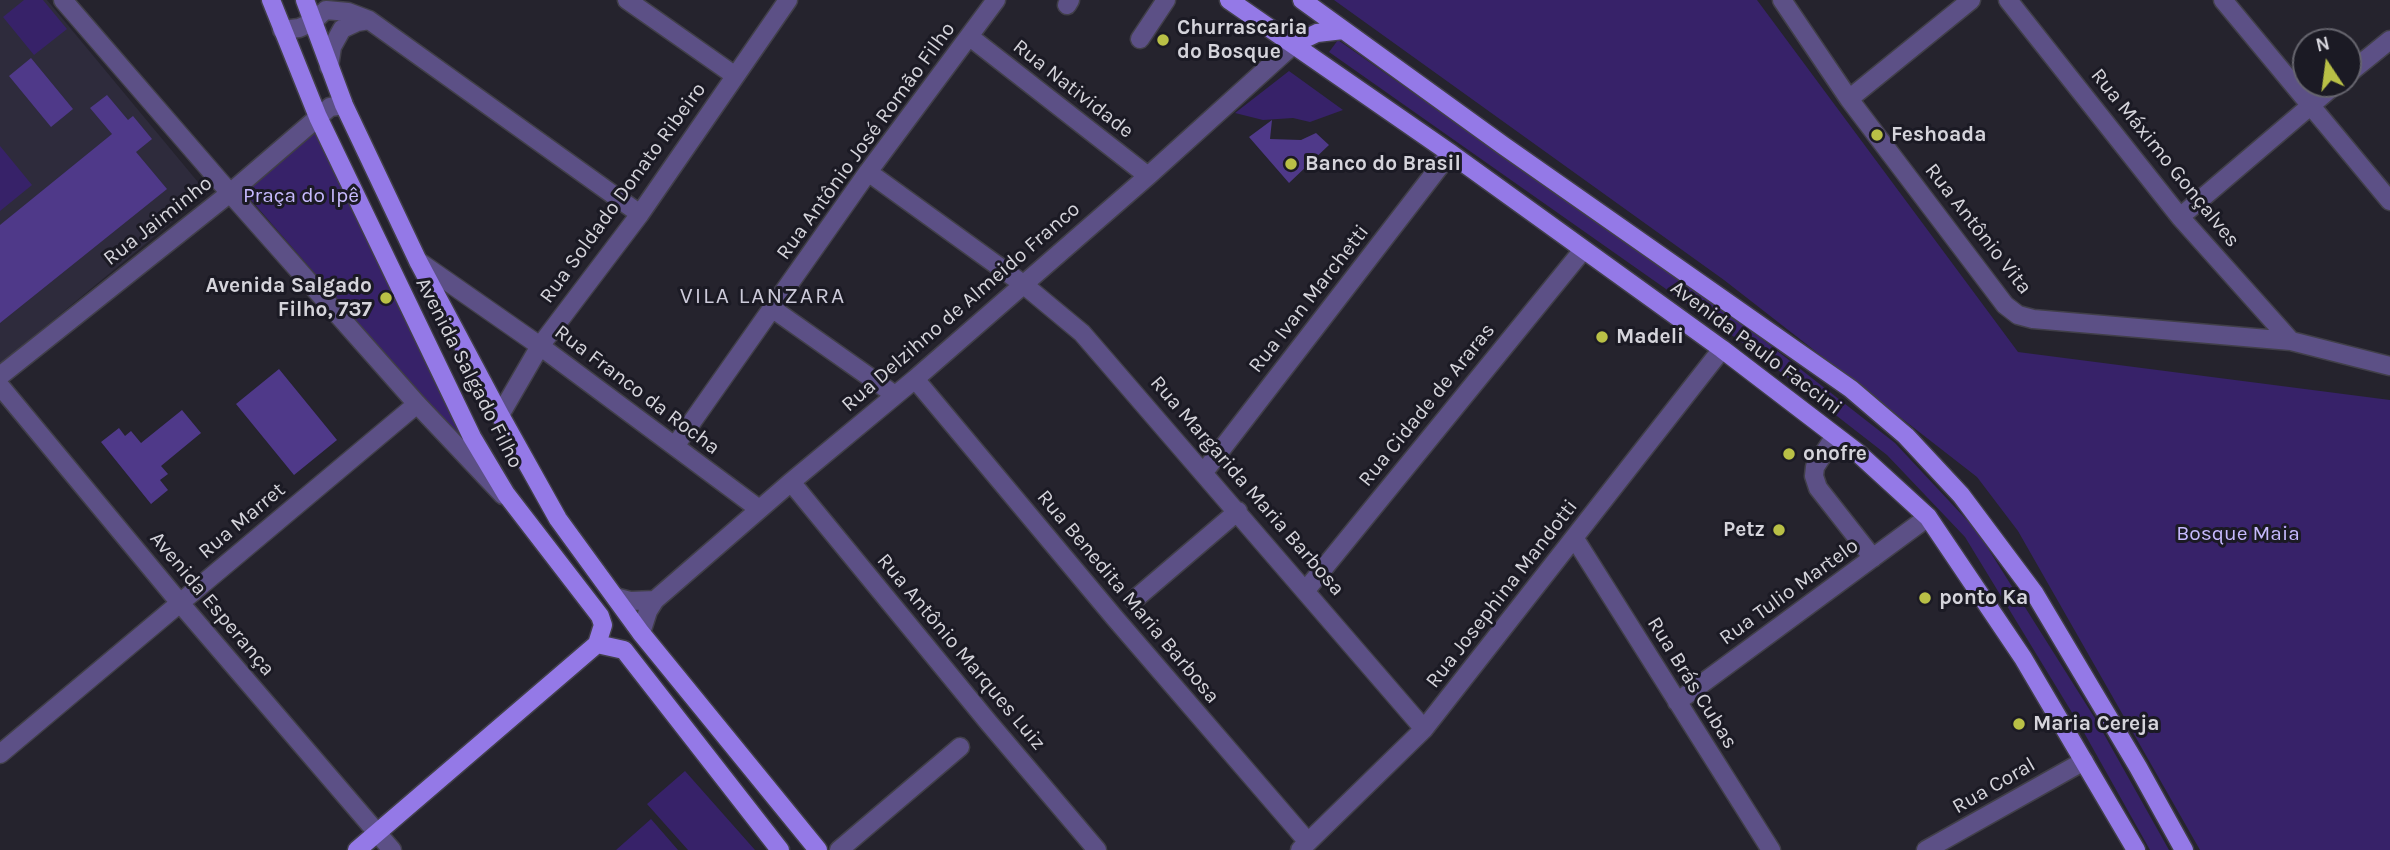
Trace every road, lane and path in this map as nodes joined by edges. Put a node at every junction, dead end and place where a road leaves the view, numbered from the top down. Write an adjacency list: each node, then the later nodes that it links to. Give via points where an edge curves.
1 (63, 0): 33 (street)
2 (271, 0): 16 (main road, Avenida Salgado Filho)
3 (305, 0): 14 (main road, Avenida Salgado Filho)
4 (627, 0): 24 (street)
5 (788, 0): 24 (street, Rua Soldado Donato Ribeiro)
6 (996, 0): 18 (street, Rua Antônio José Romão Filho)
7 (1166, 0): 19 (street)
8 (1229, 0): 21 (main road, Avenida Paulo Faccini)
9 (1302, 0): 17 (main road, Avenida Paulo Faccini)
10 (1782, 0): 26 (street, Rua Antônio Vita)
11 (1971, 0): 26 (street)
12 (2008, 0): 36 (street, Rua Máximo Gonçalves)
13 (2223, 0): 28 (street)
14 (324, 10): 15 (street); 16 (street, via 299,28); 23 (main road, Avenida Salgado Filho)
15 (369, 20): 23 (street, via 342,29 332,47); 35 (street)
16 (282, 30): 29 (main road, Avenida Salgado Filho)
17 (1343, 30): 21 (main road, via 1317,33); 84 (main road, Avenida Paulo Faccini, via 1851,389 1906,436 1961,495 2035,594)
18 (970, 37): 31 (street, Rua Antônio José Romão Filho); 32 (street, Rua Natividade)
19 (1140, 39)
20 (2390, 40): 22 (street)
21 (1294, 44): 30 (main road, Avenida Paulo Faccini); 32 (street, Rua Delzihno de Almeido Franco)
22 (2362, 63)
23 (329, 67): 27 (main road, Avenida Salgado Filho)
24 (734, 75): 35 (street, Rua Soldado Donato Ribeiro)
25 (2319, 98): 28 (street)
26 (1849, 99): 41 (street, Rua Antônio Vita, via 2018,316)
27 (344, 104): 29 (street, Rua Jaiminho, via 330,107); 38 (main road, Avenida Salgado Filho)
28 (2309, 106): 34 (street); 36 (street)
29 (318, 117): 33 (street, Rua Jaiminho); 58 (main road, Avenida Salgado Filho, via 472,438 506,494)
30 (1450, 153): 37 (main road, Avenida Paulo Faccini); 53 (street, Rua Ivan Marchetti)
31 (868, 172): 39 (street, Rua Margarida Maria Barbosa); 40 (street, Rua Antônio José Romão Filho)
32 (1148, 176): 39 (street, Rua Delzihno de Almeido Franco)
33 (230, 193): 45 (street, Rua Jaiminho); 49 (street)
34 (2390, 201)
35 (640, 214): 42 (street, Rua Soldado Donato Ribeiro)
36 (2180, 217): 41 (street, Rua Máximo Gonçalves)
37 (1583, 250): 43 (main road, Avenida Paulo Faccini); 61 (street, Rua Cidade de Araras)
38 (418, 261): 42 (street, Rua Franco da Rocha); 50 (main road, Avenida Salgado Filho)
39 (1023, 284): 46 (street, Rua Delzihno de Almeido Franco); 53 (street, Rua Margarida Maria Barbosa, via 1082,332)
40 (773, 309): 48 (street); 52 (street, Rua Antônio José Romão Filho)
41 (2291, 341): 44 (street, Rua Antônio Vita)
42 (540, 346): 50 (street, Rua Soldado Donato Ribeiro); 52 (street, Rua Franco da Rocha)
43 (1722, 349): 51 (main road, Avenida Paulo Faccini); 59 (street, Rua Josephina Mandotti)
44 (2390, 366)
45 (0, 376)
46 (915, 379): 48 (street, Rua Delzihno de Almeido Franco); 74 (street, Rua Benedita Maria Barbosa)
47 (0, 386): 65 (street, Avenida Esperança)
48 (895, 395): 54 (street, Rua Delzihno de Almeido Franco)
49 (417, 404): 58 (street); 65 (street, Rua Marret)
50 (500, 415): 62 (main road, Avenida Salgado Filho, via 558,519)
51 (1835, 436): 57 (main road, Avenida Paulo Faccini); 60 (street, via 1815,467 1814,477)
52 (675, 446): 55 (street, Rua Franco da Rocha)
53 (1204, 472): 56 (street, Rua Margarida Maria Barbosa)
54 (791, 482): 55 (street, Rua Delzihno de Almeido Franco); 80 (street, Rua Antônio Marques Luiz)
55 (759, 509): 63 (street, Rua Delzihno de Almeido Franco)
56 (1238, 512): 61 (street, Rua Margarida Maria Barbosa); 64 (street)
57 (1928, 517): 60 (street, Rua Tulio Martelo); 72 (main road, Avenida Paulo Faccini, via 2016,648)
58 (534, 528): 67 (main road, Avenida Salgado Filho, via 600,616 603,630)
59 (1575, 540): 68 (street, Rua Brás Cubas); 69 (street, Rua Josephina Mandotti)
60 (1873, 558): 68 (street, Rua Tulio Martelo)
61 (1306, 590): 69 (street, Rua Margarida Maria Barbosa)
62 (615, 597): 63 (street); 66 (main road, Avenida Salgado Filho)
63 (654, 600): 66 (street, Rua Delzihno de Almeido Franco)
64 (1134, 600)
65 (180, 603): 71 (street, Rua Marret); 73 (street, Avenida Esperança)
66 (641, 633): 78 (main road, Avenida Salgado Filho)
67 (597, 644): 73 (main road); 77 (main road, via 624,650)
68 (1677, 702): 81 (street, Rua Brás Cubas)
69 (1424, 729): 74 (street, Rua Josephina Mandotti)
70 (960, 747): 79 (street)
71 (0, 754)
72 (2084, 761): 82 (street, Rua Coral); 83 (main road, Avenida Paulo Faccini)
73 (377, 833): 75 (main road); 76 (street, Avenida Esperança)
74 (1304, 846)
75 (357, 850)
76 (392, 850)
77 (780, 850)
78 (818, 850)
79 (839, 850)
80 (1097, 850)
81 (1770, 850)
82 (1926, 850)
83 (2136, 850)
84 (2184, 850)

